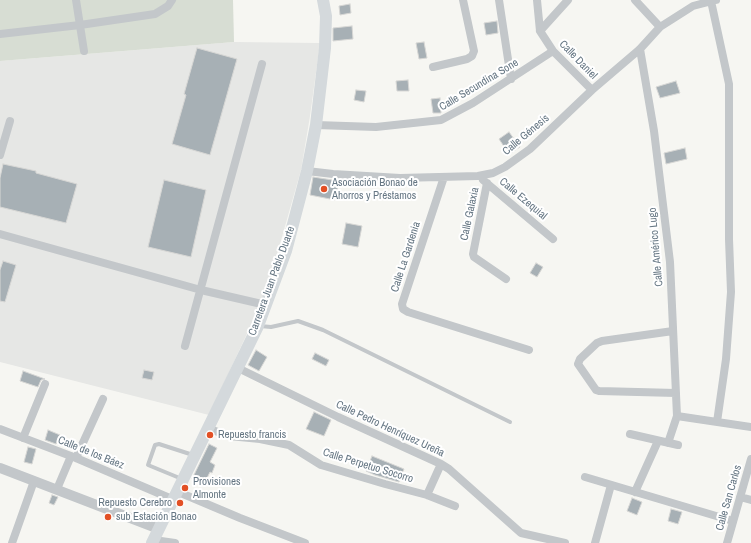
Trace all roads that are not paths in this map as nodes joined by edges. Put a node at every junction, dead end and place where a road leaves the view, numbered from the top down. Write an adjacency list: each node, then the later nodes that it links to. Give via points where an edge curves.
1 (76, 0): 10 (street)
2 (172, 0): 10 (street, via 168,6 155,14)
3 (323, 0): 22 (main road, Carretera Juan Pablo Duarte, via 326,16 325,48)
4 (463, 0): 18 (street, via 474,51 472,56)
5 (499, 0): 19 (street)
6 (537, 0): 12 (street, Calle Daniel)
7 (568, 0): 12 (street)
8 (634, 0): 11 (street)
9 (714, 1): 11 (street, Calle Génesis, via 693,6); 43 (street, via 729,84 731,292 726,359)
10 (80, 25): 13 (street); 15 (street)
11 (660, 27): 14 (street, Calle Génesis)
12 (540, 31): 16 (street, Calle Daniel)
13 (0, 34)
14 (640, 49): 20 (street, Calle Génesis); 34 (street, Calle Américo Lugo, via 654,131 670,262)
15 (84, 51)
16 (553, 51): 19 (street, Calle Secundina Sone); 20 (street, Calle Daniel)
17 (262, 64): 31 (street)
18 (433, 67)
19 (511, 79): 22 (street, Calle Secundina Sone, via 474,103 441,120 376,128)
20 (592, 90): 25 (street, Calle Génesis, via 530,149 505,167)
21 (10, 121): 23 (street)
22 (316, 125): 24 (main road, Carretera Juan Pablo Duarte)
23 (0, 156)
24 (307, 171): 26 (street, Calle Génesis, via 385,177); 32 (main road, Carretera Juan Pablo Duarte, via 286,251)
25 (478, 176): 26 (street, Calle Génesis); 27 (street, Calle Ezequial)
26 (444, 177): 36 (street, Calle La Gardenia, via 402,304 403,310)
27 (487, 184): 29 (street, Calle Ezequial); 30 (street, Calle Galaxia, via 473,254)
28 (0, 234): 31 (street)
29 (554, 239)
30 (506, 279)
31 (201, 290): 32 (street); 35 (street)
32 (266, 305): 33 (main road, Carretera Juan Pablo Duarte)
33 (258, 326): 37 (main road, Carretera Juan Pablo Duarte); 42 (lane, via 271,327 298,321 323,330)
34 (673, 331): 39 (street, Calle Américo Lugo); 39 (street, via 602,341 580,359 578,364 599,391)
35 (185, 346)
36 (529, 350)
37 (238, 368): 45 (main road, Carretera Juan Pablo Duarte); 55 (street, Calle Pedro Henríquez Ureña)
38 (45, 384): 48 (street)
39 (676, 393): 41 (street, Calle Américo Lugo)
40 (103, 399): 53 (street)
41 (676, 416): 43 (street); 50 (street, Calle Américo Lugo)
42 (510, 422)
43 (717, 422): 44 (street)
44 (751, 427)
45 (207, 428): 52 (main road, Carretera Juan Pablo Duarte); 64 (street, Calle Perpetuo Socorro, via 229,436 260,439 289,446 321,465)
46 (0, 429): 48 (street, Calle de los Báez)
47 (630, 434): 49 (street)
48 (23, 438): 53 (street, Calle de los Báez)
49 (658, 441): 50 (street); 62 (street)
50 (668, 443): 51 (street)
51 (678, 445)
52 (194, 456): 58 (main road, Carretera Juan Pablo Duarte); 58 (lane, via 159,444 155,445 148,465)
53 (74, 457): 61 (street); 63 (street, Calle de los Báez)
54 (751, 459): 65 (street, Calle San Carlos)
55 (441, 464): 64 (street); 73 (street, Calle Pedro Henríquez Ureña, via 521,533)
56 (0, 468): 59 (street)
57 (585, 477): 60 (street)
58 (182, 479): 63 (main road, Carretera Juan Pablo Duarte)
59 (34, 481): 61 (street); 70 (street)
60 (611, 485): 62 (street); 74 (street)
61 (58, 489): 69 (street)
62 (635, 492): 68 (street)
63 (174, 495): 69 (main road, Carretera Juan Pablo Duarte); 72 (street, Calle de los Báez)
64 (427, 495): 67 (street, Calle Perpetuo Socorro)
65 (740, 497): 66 (street); 68 (street, Calle San Carlos)
66 (751, 500)
67 (455, 506)
68 (733, 521): 75 (street, Calle San Carlos)
69 (155, 537): 71 (street)
70 (12, 543)
71 (175, 543)
72 (305, 543)
73 (564, 543)
74 (595, 543)
75 (727, 543)

